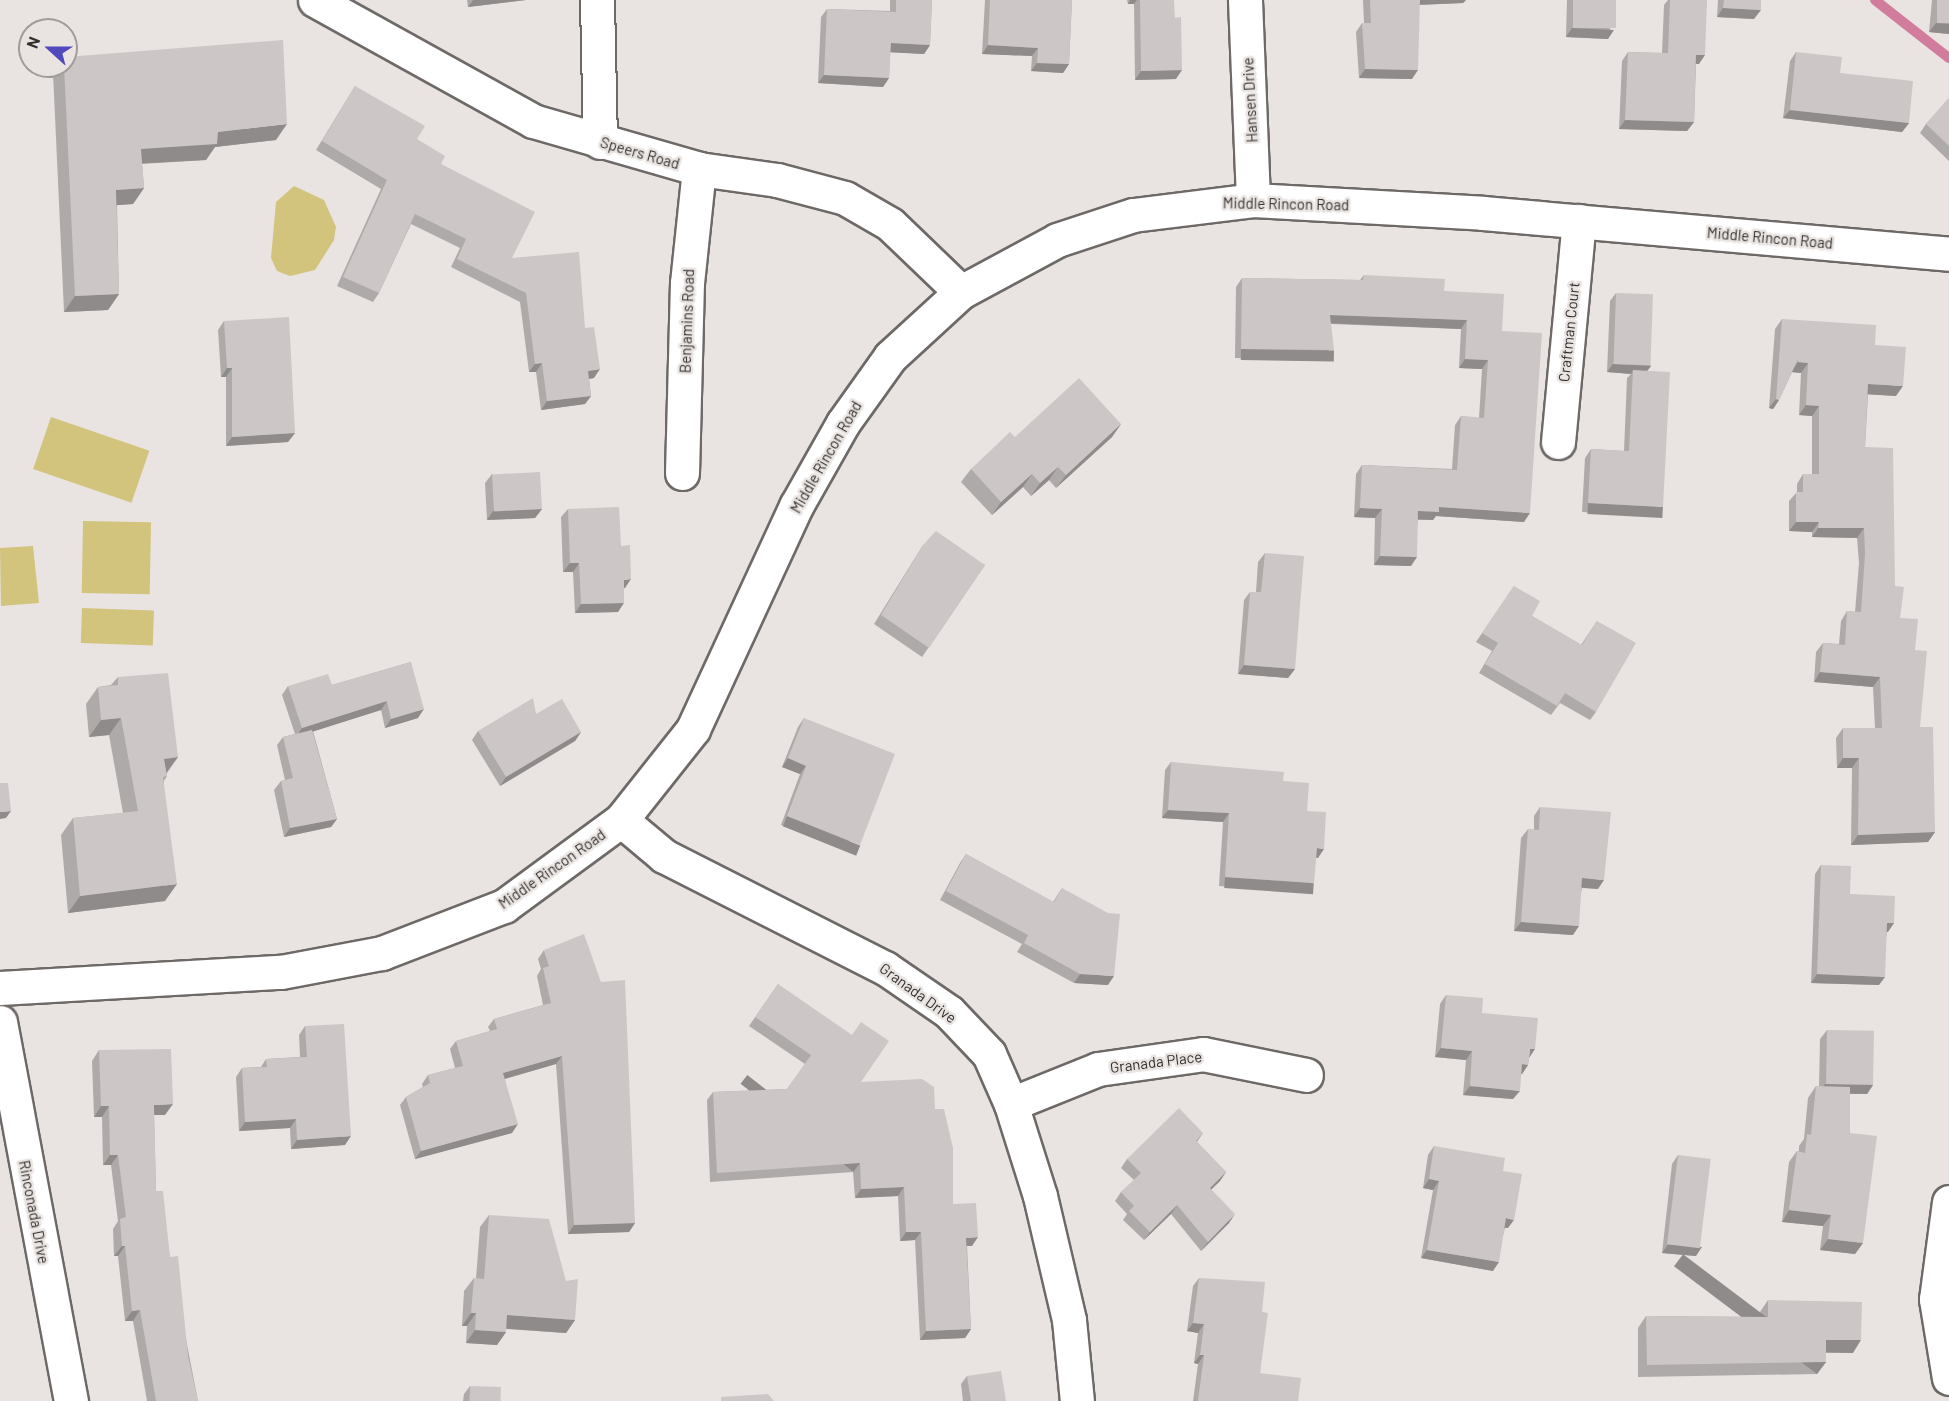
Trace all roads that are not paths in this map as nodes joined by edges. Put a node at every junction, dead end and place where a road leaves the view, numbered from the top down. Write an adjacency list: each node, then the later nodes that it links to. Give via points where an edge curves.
1 (315, 0): 4 (street, Speers Road, via 533,121)
2 (597, 0): 4 (street)
3 (1245, 0): 6 (street, Hansen Drive)
4 (600, 142): 5 (street, Speers Road)
5 (699, 169): 9 (street, Speers Road, via 777,180 845,198 890,224); 11 (street, Benjamins Road, via 687,283)
6 (1253, 200): 7 (street, Middle Rincon Road); 9 (street, Middle Rincon Road, via 1133,215 1057,240)
7 (1579, 221): 8 (street, Middle Rincon Road); 10 (street, Craftman Court)
8 (1949, 254)
9 (961, 292): 12 (street, Middle Rincon Road, via 890,357 843,423 796,506 693,729)
10 (1558, 442)
11 (682, 473)
12 (621, 820): 13 (street, Middle Rincon Road, via 504,906 382,953 281,972); 16 (street, Granada Drive, via 664,856 885,968 949,1012 989,1054)
13 (0, 988)
14 (0, 1022): 19 (street, Rinconada Drive)
15 (1306, 1075): 16 (street, Granada Place, via 1203,1054 1098,1068)
16 (1011, 1104): 20 (street, Granada Drive, via 1040,1196 1069,1320)
17 (1949, 1202): 18 (street, via 1936,1299)
18 (1949, 1378)
19 (71, 1401)
20 (1077, 1401)

